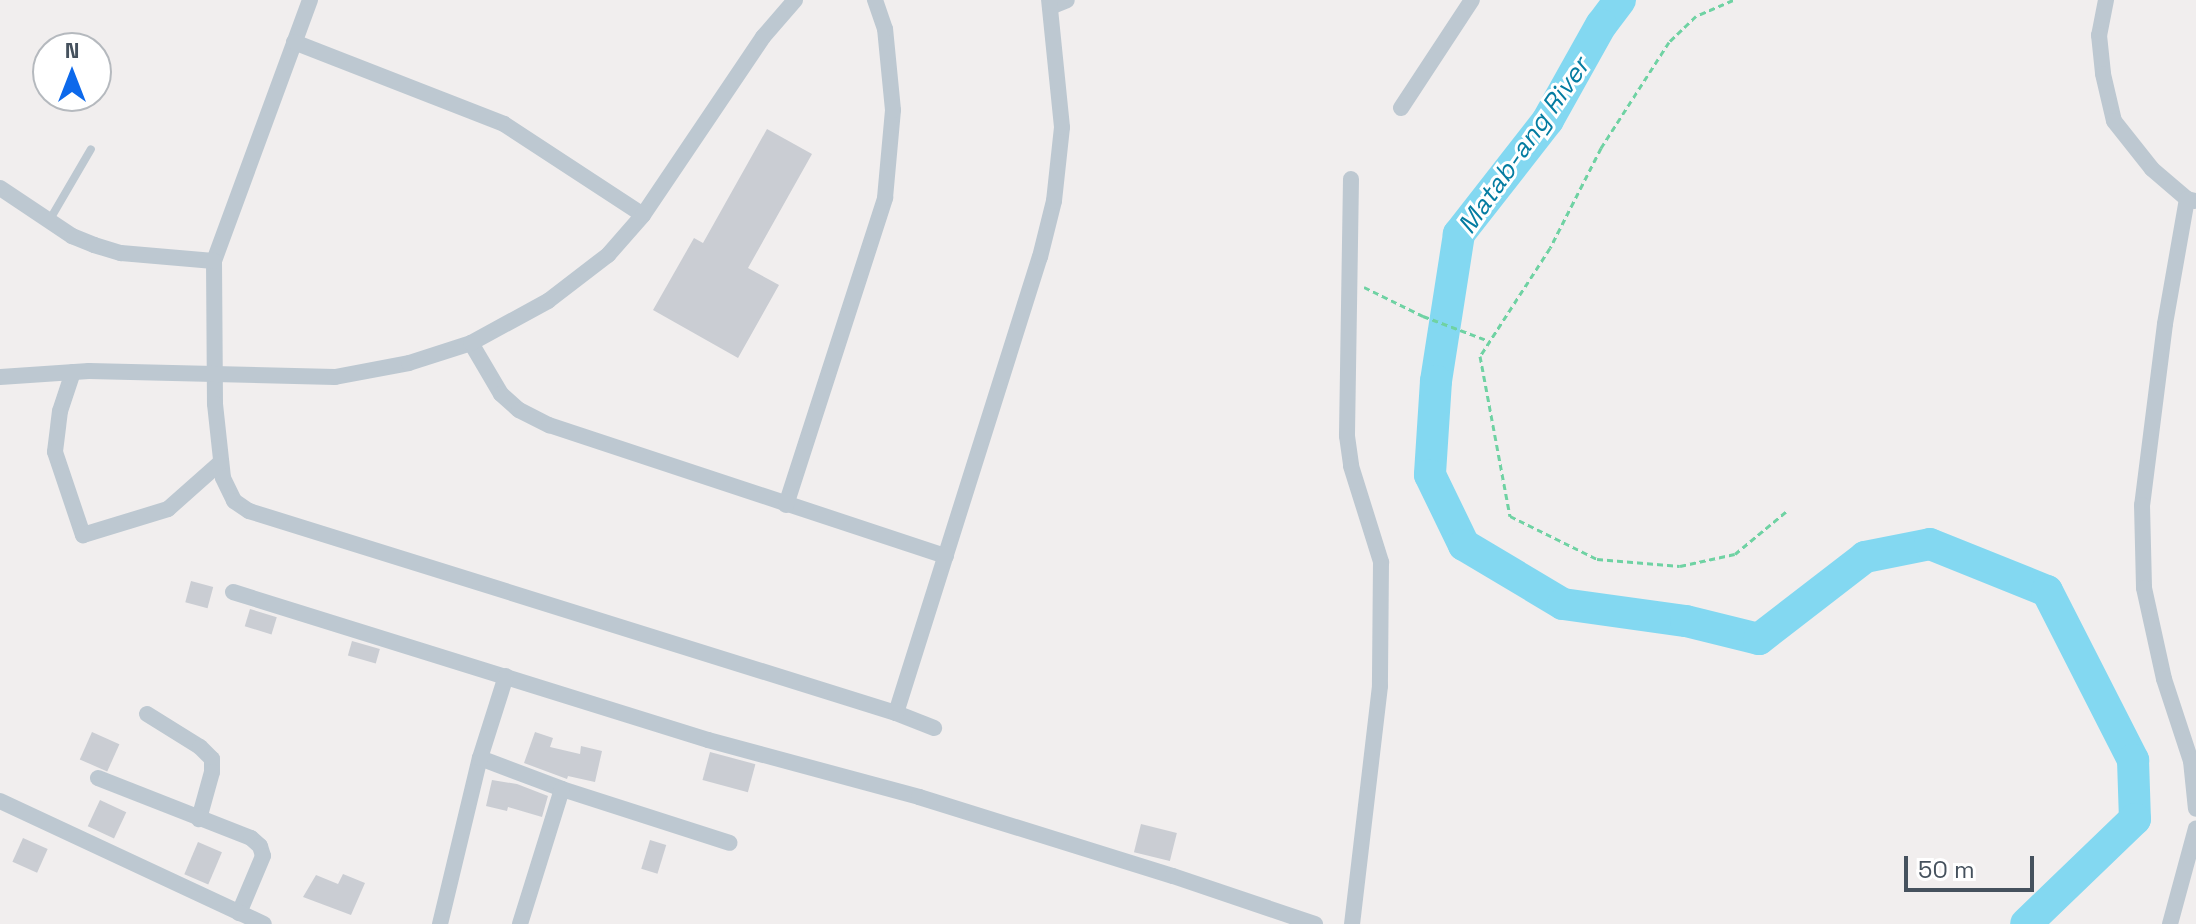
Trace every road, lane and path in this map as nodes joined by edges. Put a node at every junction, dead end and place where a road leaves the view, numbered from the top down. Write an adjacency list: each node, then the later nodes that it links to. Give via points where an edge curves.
1 (310, 0): 9 (street)
2 (795, 0): 15 (street, via 763,37)
3 (875, 0): 25 (street, via 885,29 893,110 885,198)
4 (1067, 0): 8 (street)
5 (1472, 0): 10 (street)
6 (1733, 0): 19 (path, via 1696,16 1669,42 1601,148 1550,248)
7 (2106, 0): 14 (street, via 2099,35 2114,121 2152,169)
8 (1049, 3): 27 (street, via 1062,127 1054,201)
9 (294, 42): 15 (street, via 504,124); 17 (street)
10 (1401, 108)
11 (91, 149): 16 (lane)
12 (1351, 179): 18 (street)
13 (0, 188): 16 (street)
14 (2191, 200): 37 (street, via 2165,324 2142,505 2144,588 2164,679 2191,761)
15 (643, 215): 20 (street, via 608,255 548,301)
16 (48, 221): 17 (street, via 72,236 121,253)
17 (214, 261): 22 (street)
18 (1350, 280): 19 (path); 46 (street, via 1347,436 1381,562 1380,686)
19 (1490, 342): 26 (path, via 1480,356 1510,516 1597,559 1680,566 1735,554)
20 (471, 343): 22 (street, via 365,374); 25 (street, via 501,394 529,415)
21 (73, 372): 22 (street); 23 (street); 24 (street, via 60,411 55,452 83,535 168,509)
22 (214, 375): 24 (street)
23 (0, 377)
24 (221, 462): 30 (street, via 234,501 249,511)
25 (786, 505): 27 (street)
26 (1788, 510)
27 (946, 556): 30 (street)
28 (233, 592): 29 (street)
29 (506, 676): 33 (street); 45 (street, via 708,740 919,797)
30 (896, 713): 32 (street)
31 (147, 714): 38 (street, via 212,759)
32 (934, 728)
33 (480, 758): 35 (street); 43 (street)
34 (98, 778): 38 (street)
35 (562, 789): 40 (street); 44 (street)
36 (0, 801): 41 (street)
37 (2196, 809)
38 (199, 819): 41 (street, via 260,846 263,856)
39 (2196, 828): 47 (street)
40 (730, 843)
41 (239, 913): 42 (street)
42 (264, 924)
43 (440, 924)
44 (520, 924)
45 (1315, 924)
46 (1352, 924)
47 (2170, 924)

